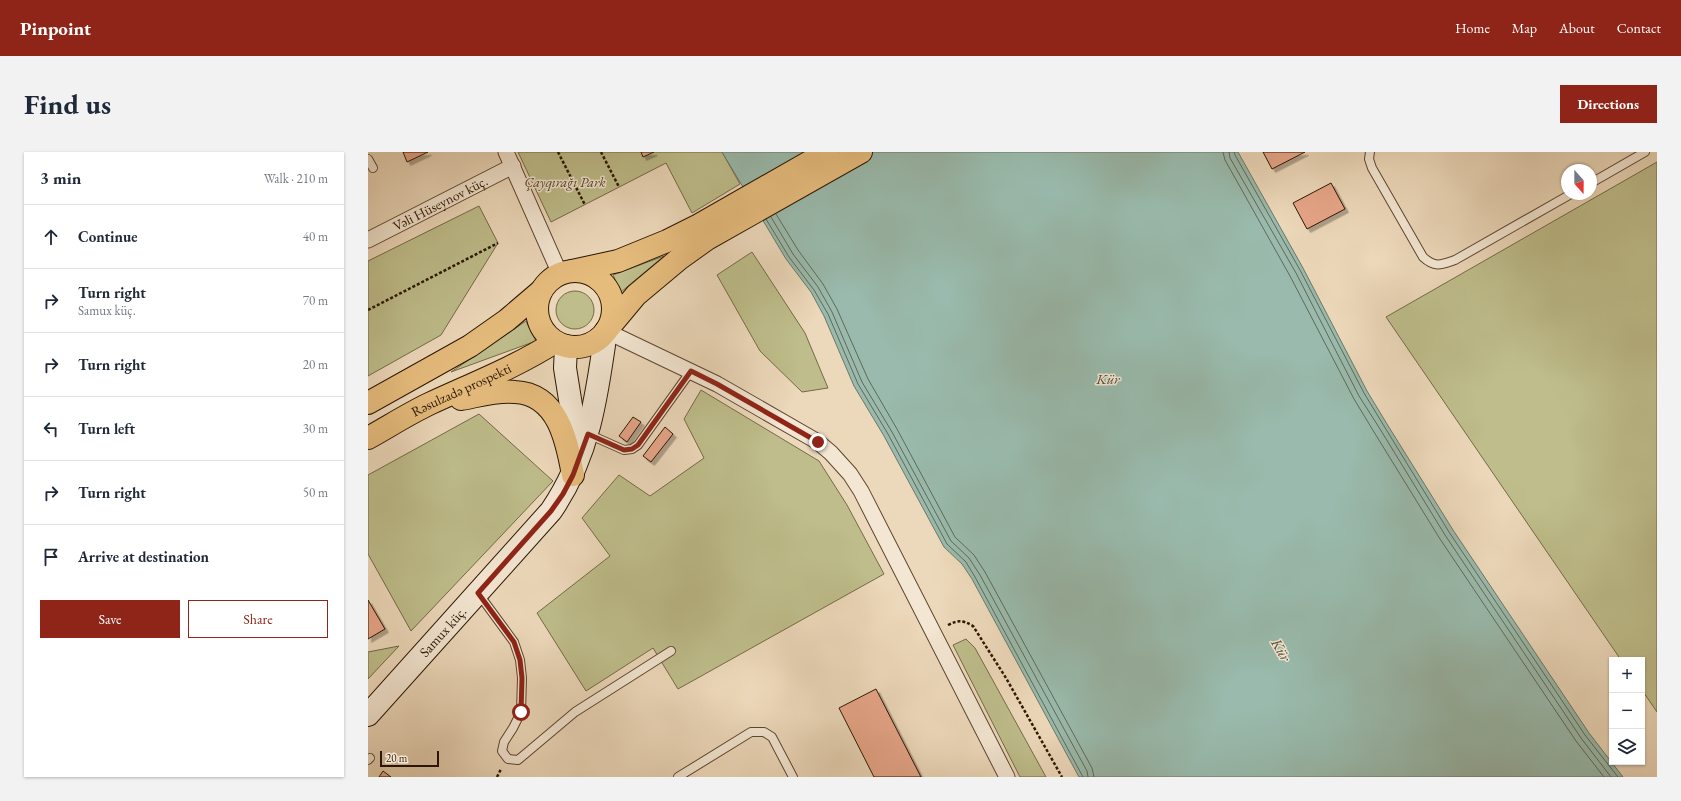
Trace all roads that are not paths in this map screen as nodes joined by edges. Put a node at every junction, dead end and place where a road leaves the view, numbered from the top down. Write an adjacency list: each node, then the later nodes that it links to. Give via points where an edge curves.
1 (506, 152): 7 (street)
2 (827, 152): 11 (main road)
3 (861, 152): 11 (main road)
4 (1370, 152): 10 (lane, via 1372,168 1423,257 1430,264 1441,265 1456,260)
5 (1645, 152): 9 (lane)
6 (368, 159): 8 (lane)
7 (513, 166): 12 (street, Vəli Hüseynov küç.); 13 (street)
8 (373, 168)
9 (1597, 180)
10 (1561, 200)
11 (703, 232): 13 (main road, via 618,261); 15 (main road, via 679,259 636,295)
12 (368, 240)
13 (566, 273): 14 (main road, via 549,281); 15 (main road, via 584,272 596,277 605,285 611,296 613,308 612,320)
14 (541, 291): 16 (main road, via 537,302 540,325 546,335); 18 (main road, via 507,320 470,346)
15 (606, 331): 16 (main road, via 588,345 577,347); 17 (street); 20 (main road, Samux küç., via 596,403)
16 (561, 344): 19 (main road, Rəsulzadə prospekti); 20 (main road)
17 (691, 371): 20 (lane, via 638,445 632,449 624,450); 28 (street, via 794,428 832,453 850,474)
18 (368, 403)
19 (428, 405): 21 (main road, Rəsulzadə prospekti); 22 (main road, via 489,394 515,392 531,395 542,401 560,425)
20 (581, 431): 22 (main road, Samux küç.)
21 (368, 438)
22 (573, 475): 23 (main road, Samux küç., via 551,511)
23 (478, 593): 24 (lane, via 514,642 520,660 521,712 504,742 502,751 508,759 518,760 575,712); 25 (main road, Samux küç.)
24 (671, 651)
25 (368, 715)
26 (678, 777): 27 (lane, via 750,732 764,732 772,737)
27 (794, 777)
28 (1007, 777)

